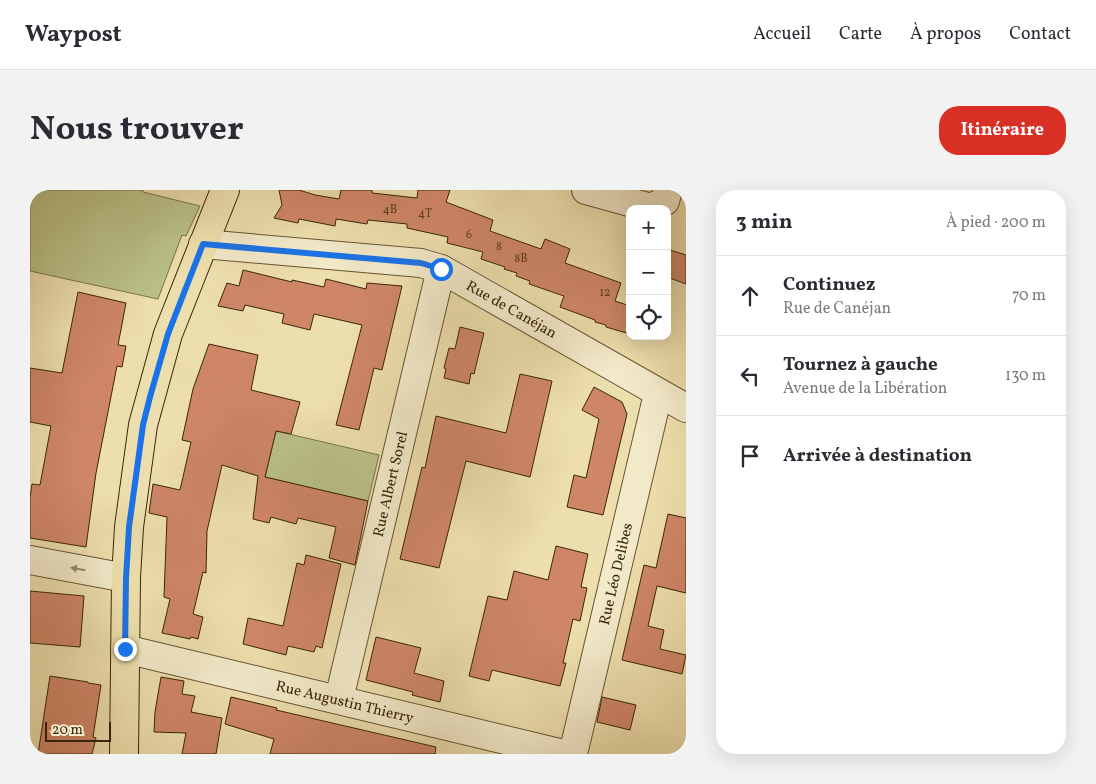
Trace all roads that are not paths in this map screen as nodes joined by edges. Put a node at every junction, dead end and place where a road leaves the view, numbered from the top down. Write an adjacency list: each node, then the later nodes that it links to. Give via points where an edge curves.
1 (225, 190): 4 (main road)
2 (586, 190): 3 (street, via 651,208)
3 (667, 195)
4 (203, 244): 5 (street, Rue de Canéjan, via 421,263); 9 (main road, via 168,334 143,425 129,527)
5 (441, 269): 6 (street, Rue de Canéjan); 11 (street, Rue Albert Sorel)
6 (658, 394): 7 (street, Rue de Canéjan); 14 (street, Rue Léo Delibes)
7 (686, 408)
8 (30, 560): 9 (street, one-way to 8)
9 (126, 578): 10 (main road)
10 (125, 649): 11 (street, Rue Augustin Thierry); 12 (main road)
11 (338, 699): 13 (street, Rue Augustin Thierry)
12 (124, 754)
13 (564, 754)
14 (574, 754)

